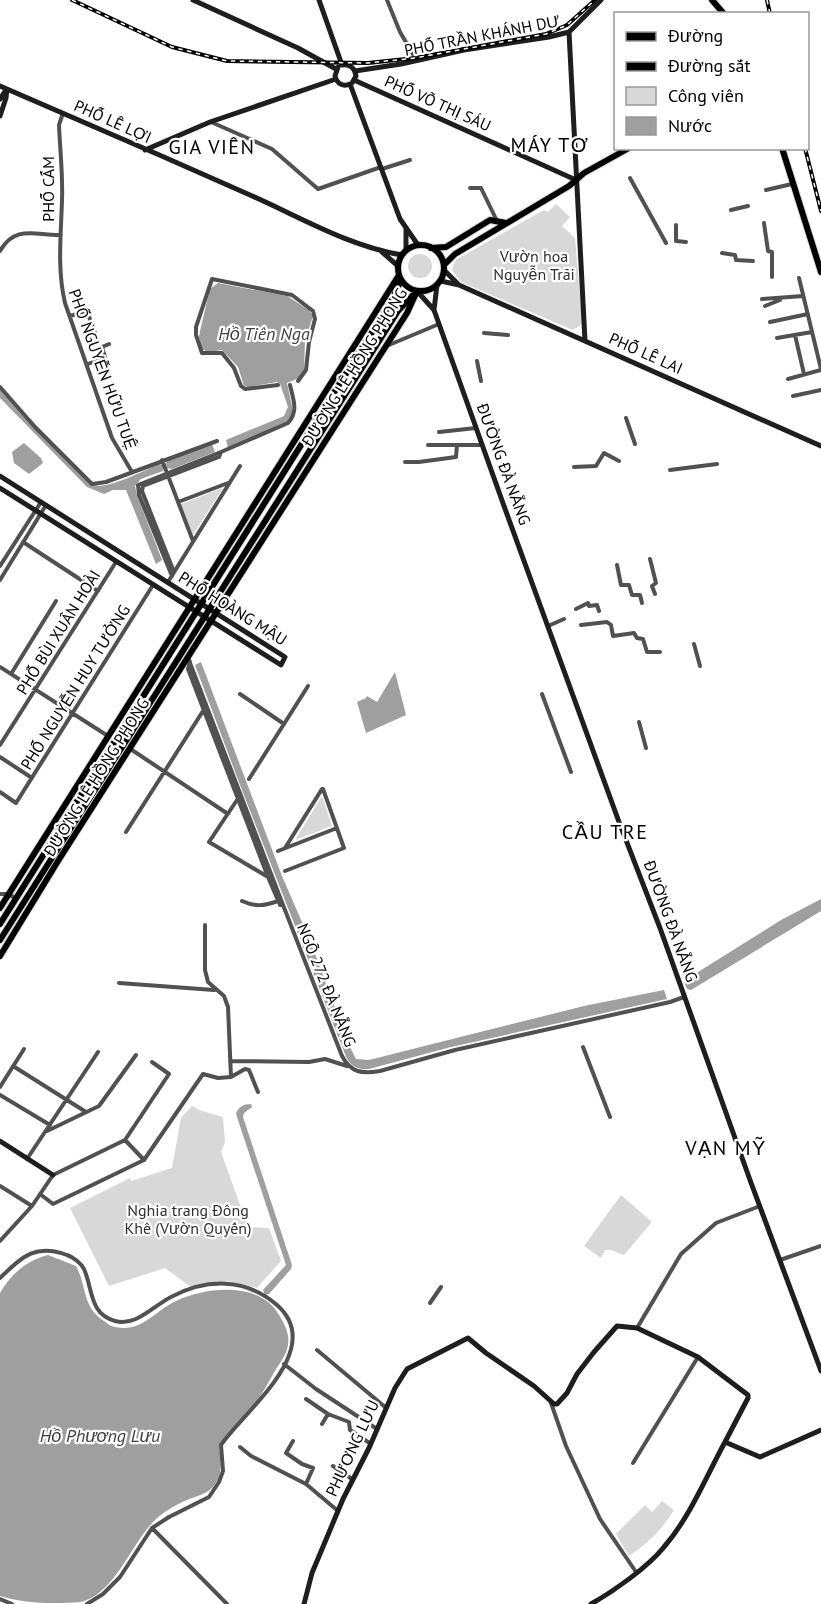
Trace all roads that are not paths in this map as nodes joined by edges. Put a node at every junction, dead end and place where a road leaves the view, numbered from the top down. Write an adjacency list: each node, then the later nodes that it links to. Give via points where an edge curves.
1 (193, 0): 9 (street)
2 (319, 0): 9 (street)
3 (387, 0): 8 (street)
4 (601, 0): 7 (street, PHỐ TRẦN KHÁNH DƯ)
5 (712, 0): 6 (main road)
6 (722, 12)
7 (569, 32): 8 (street, PHỐ TRẦN KHÁNH DƯ); 25 (street)
8 (417, 61): 10 (street, PHỐ TRẦN KHÁNH DƯ)
9 (339, 67): 10 (street, via 350,66); 11 (street)
10 (355, 71): 12 (street)
11 (336, 79): 12 (street, via 342,85); 18 (street)
12 (352, 82): 23 (street); 25 (street, PHỐ VÕ THỊ SÁU)
13 (0, 86): 14 (street, PHỐ LÊ LỢI)
14 (7, 89): 15 (street); 16 (street, PHỐ LÊ LỢI); 17 (street)
15 (0, 99)
16 (63, 113): 19 (street, PHỐ LÊ LỢI); 36 (street, PHỐ CẤM, via 59,125)
17 (0, 116)
18 (210, 122): 19 (street); 23 (street, via 272,149 318,189)
19 (145, 150): 42 (street, PHỐ LÊ LỢI, via 303,221)
20 (625, 150): 25 (main road)
21 (783, 150): 26 (main road)
22 (410, 160): 23 (street)
23 (381, 168): 35 (street)
24 (630, 178): 38 (street)
25 (576, 180): 32 (main road); 72 (street)
26 (792, 184): 28 (street); 48 (main road)
27 (470, 188): 31 (street, via 481,188)
28 (766, 190)
29 (748, 206): 30 (street)
30 (730, 210)
31 (497, 221): 32 (main road); 40 (main road, via 490,220 446,247)
32 (506, 223): 47 (main road, via 455,254)
33 (764, 223): 49 (street, via 768,251 772,252)
34 (676, 225): 37 (street, via 676,241)
35 (406, 226): 39 (street); 43 (street)
36 (59, 235): 41 (street, PHỐ CẤM, via 19,233 10,237); 63 (street, PHỐ NGUYỄN HỮU TUỆ, via 60,284)
37 (686, 242)
38 (666, 243)
39 (418, 245): 40 (main road); 43 (main road)
40 (431, 248): 47 (main road, via 440,255)
41 (0, 251)
42 (381, 251): 43 (street, PHỐ LÊ LỢI); 46 (street, PHỐ LÊ LỢI)
43 (404, 252): 46 (main road)
44 (722, 253): 45 (street, via 735,255 736,260)
45 (753, 261)
46 (398, 266): 50 (main road)
47 (444, 267): 52 (main road); 53 (street, PHỐ LÊ LAI)
48 (821, 272)
49 (772, 277)
50 (400, 278): 54 (main road); 58 (main road, ĐƯỜNG LÊ HỒNG PHONG); 82 (main road, ĐƯỜNG LÊ HỒNG PHONG)
51 (799, 278): 55 (street)
52 (439, 283): 53 (street, PHỐ LÊ LAI); 54 (main road); 61 (street, ĐƯỜNG ĐÀ NẴNG)
53 (459, 285): 72 (street, PHỐ LÊ LAI)
54 (417, 291): 60 (main road, ĐƯỜNG LÊ HỒNG PHONG); 61 (street, ĐƯỜNG ĐÀ NẴNG); 74 (main road, ĐƯỜNG LÊ HỒNG PHONG)
55 (803, 296): 57 (street); 62 (street)
56 (762, 299): 57 (street)
57 (783, 299): 59 (street)
58 (391, 302): 60 (main road, via 398,300); 82 (main road, ĐƯỜNG LÊ HỒNG PHONG)
59 (765, 306)
60 (400, 308): 86 (main road, ĐƯỜNG LÊ HỒNG PHONG)
61 (434, 310): 65 (street, ĐƯỜNG ĐÀ NẴNG)
62 (808, 314): 64 (street); 66 (street)
63 (70, 316): 67 (street, via 87,311); 76 (street, PHỐ NGUYỄN HỮU TUỆ)
64 (770, 322)
65 (439, 324): 74 (street); 91 (street, ĐƯỜNG ĐÀ NẴNG)
66 (812, 332): 70 (street); 77 (street)
67 (95, 333)
68 (484, 333): 69 (street)
69 (508, 335)
70 (795, 335): 71 (street); 78 (street)
71 (777, 338)
72 (585, 341): 98 (street, PHỐ LÊ LAI)
73 (109, 344): 76 (street, via 102,346 105,357)
74 (385, 346): 88 (main road, ĐƯỜNG LÊ HỒNG PHONG)
75 (477, 361): 81 (street)
76 (88, 364): 106 (street, PHỐ NGUYỄN HỮU TUỆ, via 112,438)
77 (821, 369): 78 (street)
78 (804, 374): 79 (street)
79 (788, 379)
80 (298, 381): 83 (street, via 306,370 313,311 292,295 212,279 195,330 201,352 222,353 245,389)
81 (481, 381)
82 (335, 384): 132 (main road, ĐƯỜNG LÊ HỒNG PHONG); 135 (main road, ĐƯỜNG LÊ HỒNG PHONG)
83 (278, 385)
84 (290, 385): 107 (street, via 295,410 288,423)
85 (0, 388): 106 (street, via 92,484)
86 (347, 390): 88 (main road); 113 (main road, ĐƯỜNG LÊ HỒNG PHONG)
87 (821, 390): 89 (street)
88 (353, 395): 114 (main road, ĐƯỜNG LÊ HỒNG PHONG)
89 (793, 396)
90 (626, 418): 94 (street)
91 (477, 428): 92 (street); 97 (street, ĐƯỜNG ĐÀ NẴNG)
92 (439, 432)
93 (217, 441): 99 (street)
94 (635, 444)
95 (428, 445): 96 (street)
96 (457, 445): 97 (street); 101 (street, via 456,457)
97 (482, 445): 146 (street, ĐƯỜNG ĐÀ NẴNG)
98 (821, 446)
99 (162, 460): 106 (street); 107 (street)
100 (619, 461): 104 (street, via 604,453 597,466)
101 (405, 462)
102 (717, 464): 105 (street)
103 (240, 466): 110 (street)
104 (574, 467)
105 (670, 470)
106 (132, 472)
107 (168, 474): 115 (street); 126 (street, via 146,484 142,490)
108 (0, 476): 109 (street, PHỐ HOÀNG MẬU)
109 (11, 483): 112 (street); 116 (street, PHỐ HOÀNG MẬU)
110 (229, 483): 115 (street); 118 (street)
111 (0, 488): 112 (street, PHỐ HOÀNG MẬU)
112 (7, 492): 117 (street, PHỐ HOÀNG MẬU)
113 (282, 493): 114 (main road); 137 (main road, ĐƯỜNG LÊ HỒNG PHONG)
114 (289, 497): 141 (main road, ĐƯỜNG LÊ HỒNG PHONG)
115 (178, 502): 118 (street)
116 (43, 503): 117 (street); 122 (street, PHỐ HOÀNG MẬU)
117 (38, 512): 119 (street); 121 (street, PHỐ HOÀNG MẬU); 124 (street)
118 (193, 541): 126 (street)
119 (23, 542): 127 (street); 130 (street)
120 (650, 559): 131 (street)
121 (116, 562): 125 (street, PHỐ HOÀNG MẬU); 130 (street, PHỐ BÙI XUÂN HOÀI)
122 (139, 563): 125 (street); 128 (street, PHỐ HOÀNG MẬU)
123 (617, 565): 134 (street, via 621,585 629,585 632,595 640,596)
124 (0, 566)
125 (134, 573): 129 (street, PHỐ HOÀNG MẬU)
126 (173, 574): 128 (street)
127 (0, 580)
128 (168, 582): 132 (street, PHỐ HOÀNG MẬU)
129 (153, 585): 136 (street, PHỐ HOÀNG MẬU); 158 (street, PHỐ NGUYỄN HUY TƯỞNG)
130 (98, 591): 154 (street, PHỐ BÙI XUÂN HOÀI)
131 (655, 594)
132 (194, 599): 135 (street, PHỐ HOÀNG MẬU); 136 (main road, ĐƯỜNG LÊ HỒNG PHONG)
133 (56, 601): 152 (street)
134 (642, 603)
135 (202, 604): 137 (street, PHỐ HOÀNG MẬU); 140 (main road, ĐƯỜNG LÊ HỒNG PHONG)
136 (189, 608): 140 (street, PHỐ HOÀNG MẬU); 161 (main road, ĐƯỜNG LÊ HỒNG PHONG)
137 (208, 608): 141 (street, PHỐ HOÀNG MẬU); 142 (main road, ĐƯỜNG LÊ HỒNG PHONG)
138 (576, 609): 139 (street, via 588,603 597,605)
139 (599, 611)
140 (196, 612): 142 (street, PHỐ HOÀNG MẬU); 181 (main road, ĐƯỜNG LÊ HỒNG PHONG)
141 (216, 613): 144 (main road, ĐƯỜNG LÊ HỒNG PHONG); 144 (street, PHỐ HOÀNG MẬU, via 285,657 280,665)
142 (203, 616): 144 (street, PHỐ HOÀNG MẬU); 188 (main road, ĐƯỜNG LÊ HỒNG PHONG)
143 (564, 619): 146 (street)
144 (211, 621): 149 (main road, ĐƯỜNG LÊ HỒNG PHONG)
145 (581, 625): 148 (street, via 608,622 613,636 634,633 643,639 648,652)
146 (548, 626): 192 (street, ĐƯỜNG ĐÀ NẴNG)
147 (694, 644): 150 (street)
148 (660, 652)
149 (189, 660): 157 (street, NGÕ 272 ĐÀ NẴNG, via 188,669); 163 (main road, ĐƯỜNG LÊ HỒNG PHONG); 184 (street)
150 (700, 666)
151 (0, 667): 152 (street)
152 (10, 674): 154 (street)
153 (308, 686): 160 (street)
154 (35, 690): 158 (street); 162 (street, PHỐ BÙI XUÂN HOÀI)
155 (240, 694): 160 (street)
156 (542, 694): 167 (street)
157 (204, 710): 166 (street); 171 (street, NGÕ 272 ĐÀ NẴNG)
158 (72, 713): 161 (street); 168 (street, PHỐ NGUYỄN HUY TƯỞNG)
159 (639, 722): 164 (street)
160 (284, 724): 169 (street)
161 (108, 736): 180 (main road, ĐƯỜNG LÊ HỒNG PHONG)
162 (0, 745)
163 (129, 748): 166 (street); 189 (main road, ĐƯỜNG LÊ HỒNG PHONG)
164 (646, 748)
165 (0, 757): 168 (street)
166 (165, 771): 172 (street); 174 (street)
167 (571, 772)
168 (32, 778): 170 (street, PHỐ NGUYỄN HUY TƯỞNG, via 16,802)
169 (249, 779)
170 (0, 792)
171 (237, 800): 172 (street); 178 (street, NGÕ 272 ĐÀ NẴNG)
172 (228, 814): 178 (street, via 209,842)
173 (337, 828): 175 (street); 175 (street, via 323,789); 177 (street, via 344,848)
174 (126, 832)
175 (285, 848): 176 (street)
176 (278, 851)
177 (285, 871)
178 (268, 877): 183 (street, NGÕ 272 ĐÀ NẴNG)
179 (0, 894): 180 (street)
180 (9, 894): 181 (street); 185 (main road, ĐƯỜNG LÊ HỒNG PHONG)
181 (16, 899): 186 (main road, ĐƯỜNG LÊ HỒNG PHONG)
182 (242, 901): 183 (street, via 266,905)
183 (278, 901): 184 (street, NGÕ 272 ĐÀ NẴNG)
184 (283, 905): 197 (street, NGÕ 272 ĐÀ NẴNG)
185 (0, 908)
186 (0, 924)
187 (205, 925): 191 (street, via 205,970 210,985)
188 (0, 940)
189 (0, 956)
190 (119, 983): 191 (street)
191 (217, 990): 198 (street, via 228,1007)
192 (684, 997): 203 (street, NGÕ 272 ĐÀ NẴNG, via 380,1071 361,1072); 222 (street, ĐƯỜNG ĐÀ NẴNG)
193 (584, 1047): 211 (street)
194 (24, 1049): 202 (street)
195 (98, 1052): 209 (street)
196 (136, 1055): 210 (street, via 99,1106)
197 (342, 1056): 201 (street); 203 (street, NGÕ 272 ĐÀ NẴNG)
198 (230, 1061): 200 (street); 205 (street)
199 (152, 1062): 214 (street, via 169,1074)
200 (253, 1062): 201 (street); 204 (street)
201 (334, 1062): 203 (street)
202 (14, 1066): 206 (street); 209 (street)
203 (347, 1066)
204 (245, 1069): 205 (street); 207 (street, via 251,1073)
205 (231, 1077): 217 (street, via 202,1074)
206 (0, 1087)
207 (258, 1092)
208 (0, 1095): 212 (street)
209 (67, 1100): 210 (street); 212 (street)
210 (86, 1112): 213 (street)
211 (609, 1117)
212 (50, 1125): 213 (street)
213 (46, 1131): 216 (street)
214 (125, 1140): 217 (street); 218 (street)
215 (0, 1141): 216 (street)
216 (27, 1159): 218 (street)
217 (144, 1160): 220 (street, via 53,1204)
218 (53, 1175): 220 (street)
219 (0, 1186): 221 (street)
220 (40, 1194): 221 (street)
221 (32, 1206): 223 (street)
222 (760, 1206): 225 (street, ĐƯỜNG ĐÀ NẴNG); 229 (street, via 716,1222 681,1254)
223 (0, 1241)
224 (821, 1246): 225 (street)
225 (780, 1260): 233 (street, ĐƯỜNG ĐÀ NẴNG)
226 (0, 1278): 232 (street, via 40,1250 54,1250 72,1257 83,1267 96,1308 112,1320 125,1322 140,1317 171,1296 199,1286 242,1285 264,1294 286,1316 292,1338)
227 (441, 1287): 228 (street)
228 (430, 1303)
229 (637, 1328): 231 (street); 235 (street, via 617,1326 577,1374 567,1393 557,1404)
230 (317, 1350): 236 (street)
231 (698, 1356): 242 (street, via 748,1395); 245 (street)
232 (284, 1364): 239 (street); 250 (street, via 265,1396 221,1445 223,1471 209,1497)
233 (821, 1371)
234 (306, 1399): 237 (street)
235 (551, 1403): 236 (street, PHƯƠNG LƯU, via 468,1338 407,1369); 251 (street, via 600,1519)
236 (385, 1407): 239 (street, PHƯƠNG LƯU)
237 (328, 1414): 238 (street); 243 (street, via 349,1422 350,1430)
238 (322, 1424)
239 (378, 1429): 243 (street, PHƯƠNG LƯU)
240 (821, 1430): 242 (street, via 760,1456)
241 (293, 1441): 248 (street, via 286,1453 313,1468)
242 (725, 1442): 251 (street, via 675,1533)
243 (371, 1444): 247 (street, PHƯƠNG LƯU)
244 (240, 1447): 248 (street)
245 (633, 1463)
246 (333, 1466): 247 (street)
247 (352, 1479): 249 (street, PHƯƠNG LƯU)
248 (306, 1484): 249 (street)
249 (338, 1511): 256 (street, PHƯƠNG LƯU, via 312,1573)
250 (152, 1528): 254 (street, via 120,1577 104,1594); 255 (street)
251 (636, 1572): 257 (street)
252 (0, 1599): 253 (street)
253 (12, 1604)
254 (87, 1604)
255 (227, 1604)
256 (304, 1604)
257 (591, 1604)

